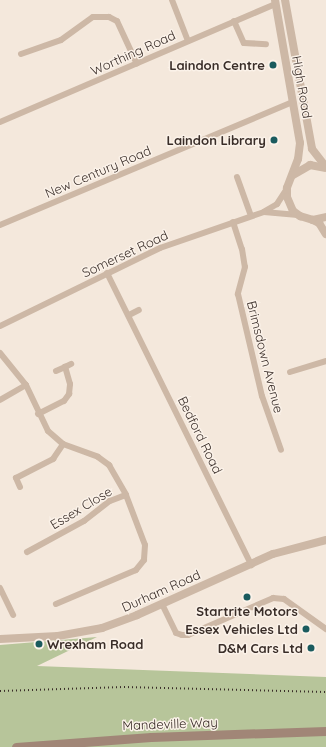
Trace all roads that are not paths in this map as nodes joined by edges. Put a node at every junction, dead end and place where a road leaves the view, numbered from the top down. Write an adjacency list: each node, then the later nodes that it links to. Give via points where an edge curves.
1 (172, 0): 5 (street)
2 (285, 0): 13 (street, High Road, via 312,149)
3 (275, 2): 4 (street, Worthing Road); 11 (street, High Road)
4 (234, 21): 5 (street, Worthing Road); 6 (street, via 244,42)
5 (188, 41): 10 (street, Worthing Road)
6 (258, 44): 7 (street); 8 (street)
7 (266, 44)
8 (261, 52)
9 (21, 54): 10 (street, via 61,40 93,17 108,17 117,21)
10 (137, 64): 12 (street, Worthing Road)
11 (293, 102): 15 (street, High Road, via 300,148); 23 (street, New Century Road)
12 (0, 122)
13 (326, 168): 15 (street, High Road, via 310,165 302,168)
14 (237, 177): 18 (street)
15 (291, 178): 16 (street, High Road)
16 (287, 188): 17 (street, Somerset Road, via 277,204); 19 (street, via 289,205)
17 (264, 212): 18 (street, Somerset Road); 19 (street, Somerset Road)
18 (251, 216): 22 (street, Somerset Road)
19 (300, 216): 21 (street)
20 (326, 217): 21 (street)
21 (313, 220): 24 (street, via 319,223)
22 (233, 222): 25 (street, Somerset Road, via 160,248); 39 (street, Brimsdown Avenue, via 245,267 238,294 262,396)
23 (0, 225)
24 (326, 234)
25 (107, 273): 27 (street, Bedford Road); 28 (street, Somerset Road)
26 (139, 310): 27 (street)
27 (129, 315): 46 (street, Bedford Road)
28 (0, 326)
29 (0, 353): 35 (street)
30 (326, 361): 34 (street)
31 (71, 364): 32 (street)
32 (64, 367): 33 (street); 37 (street, via 70,384 69,394 64,401)
33 (56, 371)
34 (290, 372)
35 (26, 385): 36 (street); 37 (street)
36 (0, 400)
37 (38, 414): 38 (street, via 48,431)
38 (63, 444): 41 (street, via 53,459); 43 (street, via 98,457 109,465)
39 (281, 450)
40 (13, 470): 41 (street)
41 (16, 478): 42 (street)
42 (20, 487)
43 (126, 495): 45 (street, Essex Close, via 110,501 84,521); 48 (street, via 146,545 142,565 129,574)
44 (326, 540): 46 (street, Durham Road, via 293,548)
45 (27, 552)
46 (251, 564): 49 (street, Durham Road)
47 (0, 588): 50 (street)
48 (56, 604)
49 (162, 604): 51 (street, via 176,633 182,635 188,635 273,598 284,599); 52 (street, Durham Road, via 115,624 87,632 51,637)
50 (13, 615)
51 (326, 629)
52 (0, 639)
53 (326, 731): 54 (main road, Mandeville Way, via 151,737)
54 (16, 747)

